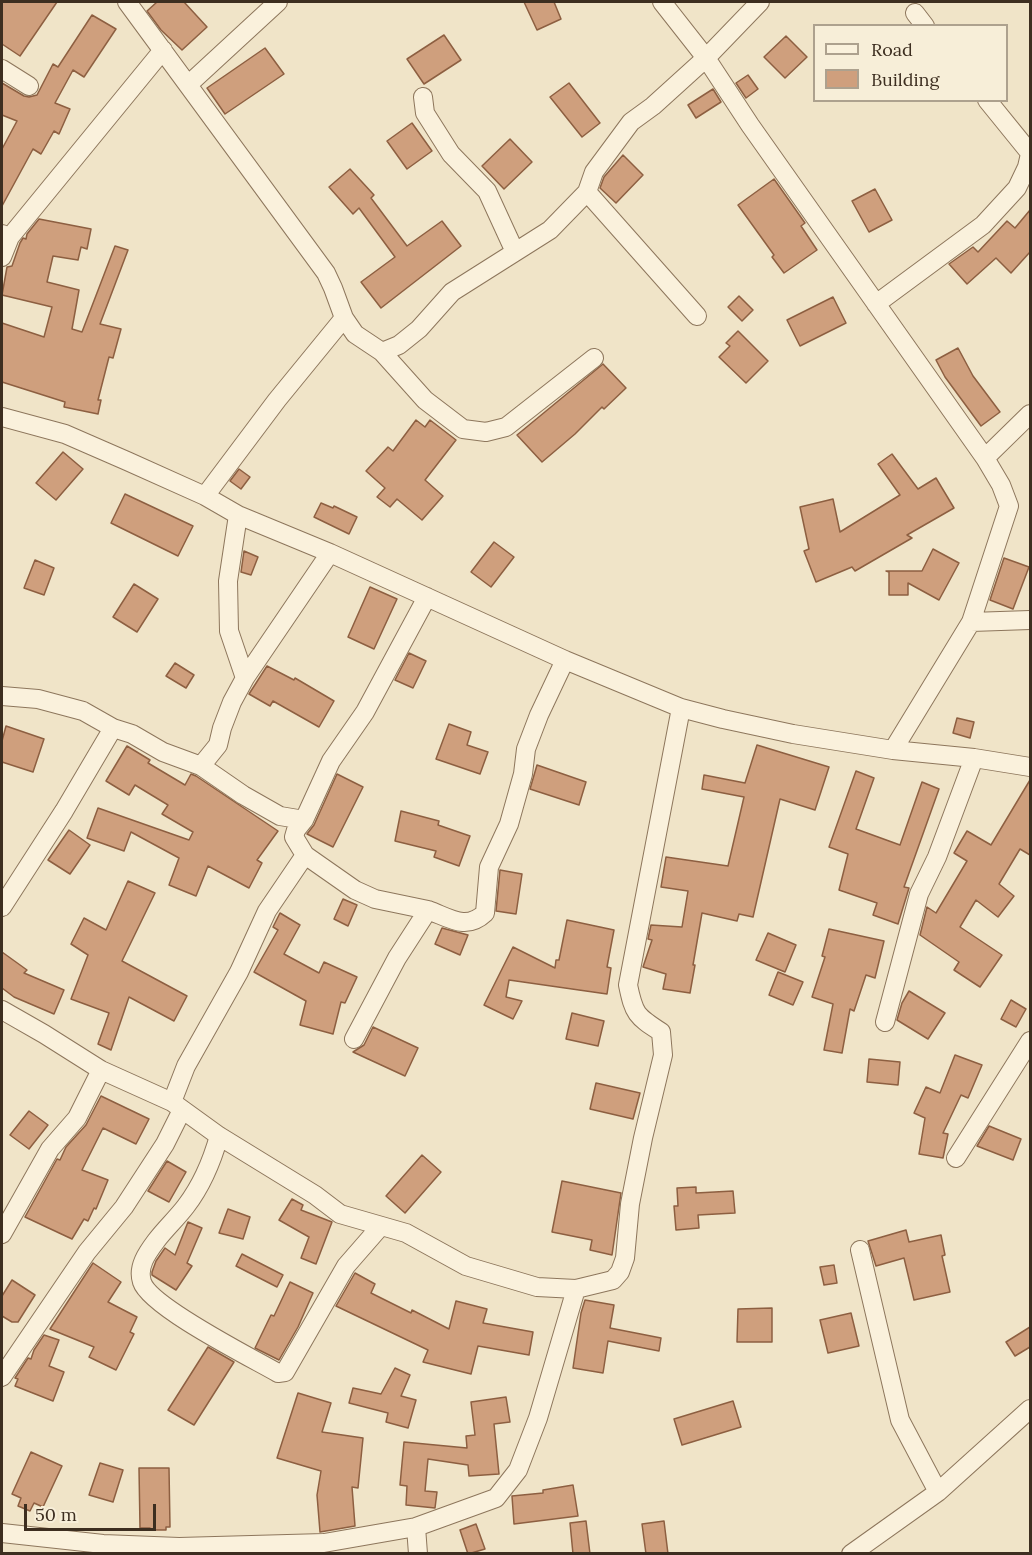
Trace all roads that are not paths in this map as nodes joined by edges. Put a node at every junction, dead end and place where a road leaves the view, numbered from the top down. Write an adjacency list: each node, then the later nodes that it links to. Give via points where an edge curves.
1 (278, 2): 8 (street)
2 (662, 2): 6 (street)
3 (760, 2): 6 (street)
4 (133, 4): 5 (street)
5 (163, 50): 8 (street); 14 (street)
6 (706, 58): 13 (street, via 631,122 594,172); 17 (street)
7 (2, 69): 9 (street)
8 (189, 84): 19 (street, via 326,273)
9 (29, 87)
10 (423, 97): 15 (street, via 425,113 451,154 487,191)
11 (989, 102): 12 (street)
12 (1030, 153): 17 (street, via 1017,188 983,225)
13 (586, 192): 15 (street, via 550,230); 18 (street)
14 (6, 236): 16 (street)
15 (515, 252): 20 (street, via 452,292 419,329 399,345)
16 (2, 257)
17 (876, 304): 24 (street)
18 (697, 316)
19 (344, 318): 20 (street, via 355,334); 25 (street)
20 (382, 352): 21 (street, via 425,400 464,429 486,432 506,427)
21 (594, 358)
22 (1030, 414): 24 (street)
23 (2, 417): 25 (street, via 65,434)
24 (985, 458): 30 (street, via 1009,506)
25 (205, 496): 26 (street)
26 (238, 515): 27 (street); 32 (street, via 228,581 229,631)
27 (330, 553): 28 (street); 32 (street)
28 (427, 597): 31 (street); 40 (street, via 365,712 331,761)
29 (1030, 620): 30 (street)
30 (971, 622): 36 (street)
31 (565, 660): 34 (street); 43 (street, via 526,748 523,774 508,824 489,867 485,913 465,924)
32 (245, 678): 38 (street, via 232,702 218,745)
33 (2, 696): 35 (street, via 38,699 83,711)
34 (681, 708): 36 (street, via 793,734); 55 (street, via 628,986 633,1009 661,1032 663,1055 643,1138 620,1272 613,1280)
35 (113, 728): 38 (street); 42 (street)
36 (893, 750): 37 (street)
37 (974, 758): 39 (street); 45 (street, via 919,894)
38 (201, 766): 40 (street, via 280,816)
39 (1030, 767)
40 (304, 819): 41 (street, via 294,837)
41 (305, 855): 43 (street, via 355,890 375,899); 49 (street, via 267,911 239,972 186,1066)
42 (2, 907)
43 (428, 910): 46 (street)
44 (2, 1010): 48 (street)
45 (885, 1022)
46 (354, 1038)
47 (1030, 1041): 51 (street)
48 (101, 1070): 49 (street); 53 (street, via 77,1118 50,1149)
49 (177, 1106): 50 (street); 56 (street, via 165,1144)
50 (219, 1136): 52 (street, via 340,1214); 52 (street, via 211,1165 141,1264 142,1281 147,1292 176,1314 278,1373 285,1372 345,1266)
51 (956, 1158)
52 (380, 1227): 55 (street, via 406,1233 466,1266 537,1287)
53 (2, 1234)
54 (860, 1250): 58 (street, via 900,1420)
55 (576, 1289): 59 (street, via 518,1470 496,1498)
56 (2, 1377)
57 (1030, 1409): 58 (street)
58 (938, 1492): 61 (street)
59 (416, 1527): 60 (street, via 324,1544 190,1546 103,1544); 62 (street)
60 (2, 1533)
61 (860, 1550)
62 (418, 1554)

